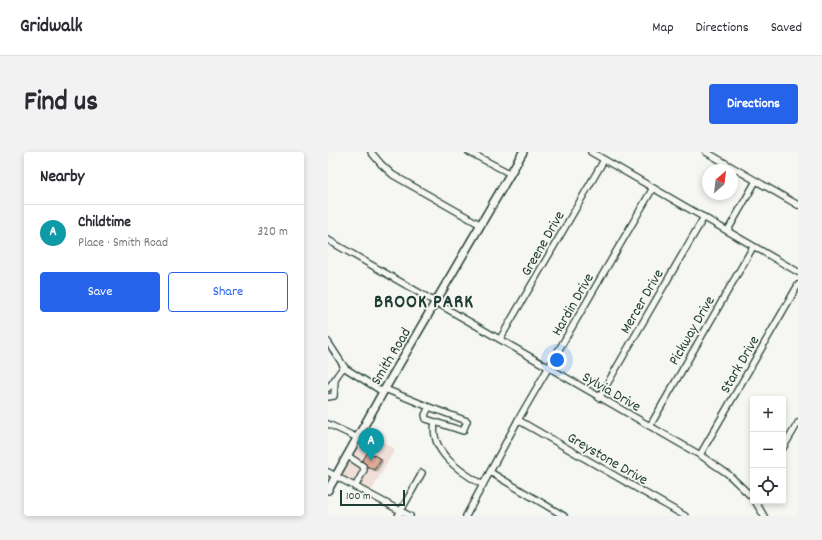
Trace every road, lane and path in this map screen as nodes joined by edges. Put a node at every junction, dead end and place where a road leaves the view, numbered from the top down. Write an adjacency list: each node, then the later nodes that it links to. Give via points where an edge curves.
1 (371, 152): 12 (street, via 393,175)
2 (469, 152): 7 (street)
3 (523, 152): 7 (main road, Smith Road)
4 (591, 152): 6 (street)
5 (706, 152): 8 (street)
6 (604, 160): 9 (street); 19 (street, Greene Drive)
7 (511, 174): 12 (main road, Smith Road)
8 (756, 181): 10 (street); 13 (street)
9 (653, 188): 11 (street); 22 (street, Hardin Drive)
10 (798, 205)
11 (704, 217): 13 (street); 27 (street, Mercer Drive)
12 (481, 226): 18 (main road, Smith Road)
13 (728, 230): 15 (street)
14 (328, 240): 18 (street, Sylvia Drive)
15 (753, 246): 16 (street); 33 (street, Pickway Drive)
16 (798, 272)
17 (798, 285): 36 (street, Stark Drive)
18 (436, 302): 19 (street, Sylvia Drive); 25 (main road, Smith Road)
19 (500, 338): 22 (street, Sylvia Drive)
20 (328, 342): 21 (street)
21 (344, 367): 23 (street, via 336,375); 25 (street, via 357,377)
22 (549, 368): 27 (street, Sylvia Drive); 29 (street, Hardin Drive)
23 (335, 380): 24 (street); 26 (street, via 334,396)
24 (328, 388)
25 (384, 390): 28 (street); 34 (main road, Smith Road)
26 (328, 397)
27 (599, 398): 33 (street, Sylvia Drive)
28 (429, 407): 30 (street, via 425,418); 30 (street, via 467,421 462,432)
29 (518, 420): 39 (street, Hardin Drive); 51 (street, Greystone Drive)
30 (435, 422): 42 (street, via 433,430 450,464)
31 (798, 423): 35 (street)
32 (328, 424): 34 (street)
33 (650, 426): 36 (street, Sylvia Drive)
34 (358, 438): 37 (main road, Smith Road)
35 (786, 443)
36 (700, 455): 45 (street, Sylvia Drive, via 728,474)
37 (348, 456): 41 (main road, Smith Road); 43 (street, via 363,466 364,470)
38 (328, 472): 41 (street)
39 (490, 472): 42 (street, Hardin Drive); 50 (street)
40 (422, 473): 47 (street)
41 (336, 477): 43 (street); 44 (main road, Smith Road)
42 (483, 485): 49 (street, Hardin Drive)
43 (355, 487): 47 (street)
44 (328, 490)
45 (750, 495)
46 (757, 504): 52 (street)
47 (399, 514): 48 (street)
48 (410, 516)
49 (466, 516)
50 (564, 516)
51 (685, 516)
52 (764, 516)

